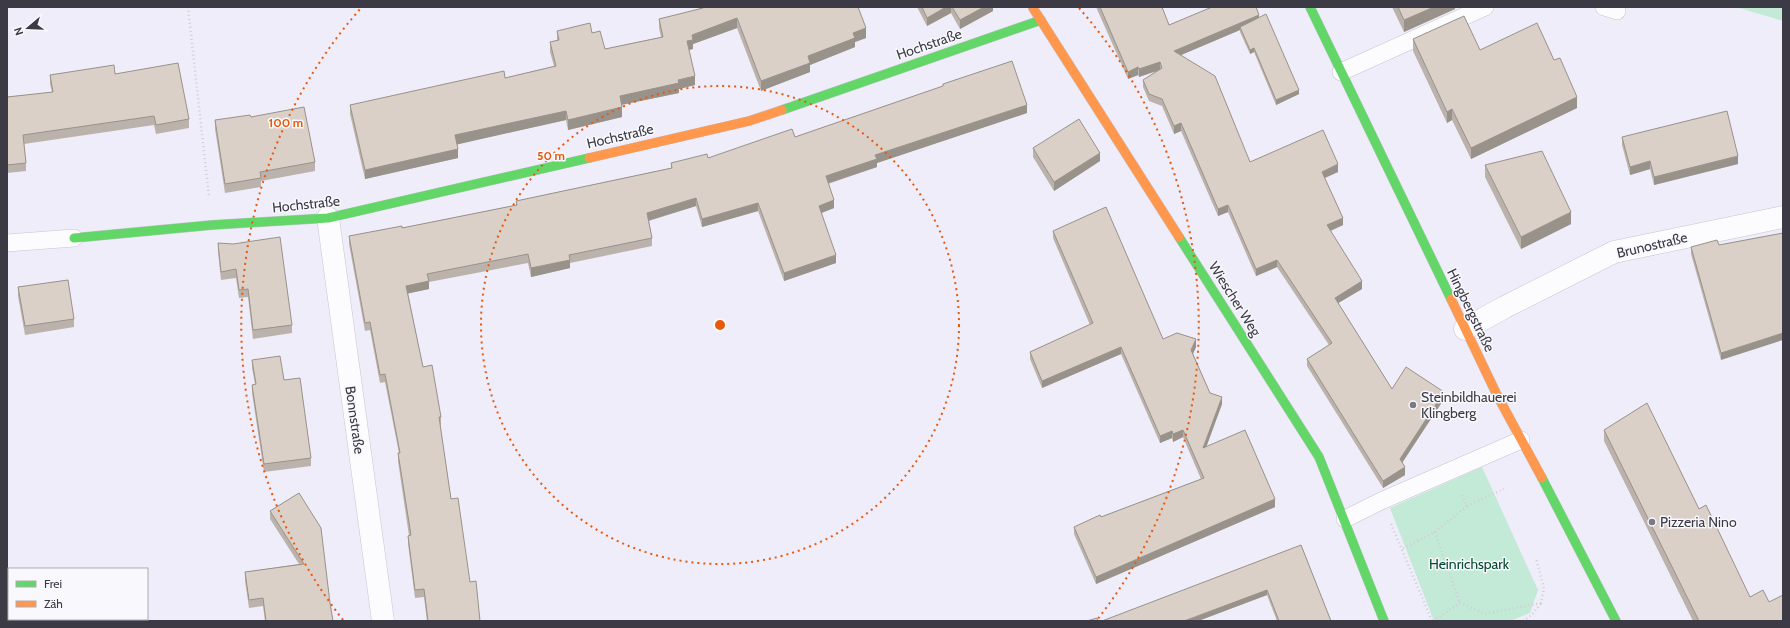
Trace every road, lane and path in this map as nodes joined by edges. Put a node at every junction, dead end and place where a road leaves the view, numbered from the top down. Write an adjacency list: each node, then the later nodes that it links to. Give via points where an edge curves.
1 (188, 7): 9 (path)
2 (1032, 7): 5 (street, Wiescher Weg)
3 (1310, 7): 6 (street, Hingbergstraße)
4 (1485, 7): 6 (lane)
5 (1041, 20): 8 (street, Hochstraße, via 749,121); 18 (street, Wiescher Weg, via 1319,457)
6 (1341, 72): 12 (street, Hingbergstraße)
7 (1783, 217): 12 (street, Brunostraße, via 1614,252 1505,306)
8 (328, 218): 9 (street, Hochstraße); 25 (street, Bonnstraße)
9 (212, 225): 10 (street, Hochstraße)
10 (74, 238): 11 (lane)
11 (7, 243)
12 (1465, 330): 13 (street, Hingbergstraße)
13 (1521, 440): 14 (lane); 24 (street, Hingbergstraße, via 1565,521)
14 (1451, 470): 16 (lane); 17 (path)
15 (1504, 489): 17 (path)
16 (1381, 501): 18 (lane); 20 (path)
17 (1467, 506): 19 (path)
18 (1345, 519): 26 (street, Wiescher Weg)
19 (1434, 532): 20 (path); 22 (path)
20 (1403, 548): 27 (path)
21 (1536, 558): 23 (path, via 1544,589)
22 (1460, 603): 23 (path, via 1485,614); 27 (path)
23 (1541, 603): 28 (path, via 1532,615)
24 (1613, 620)
25 (383, 621)
26 (1384, 621)
27 (1432, 621)
28 (1523, 621)

